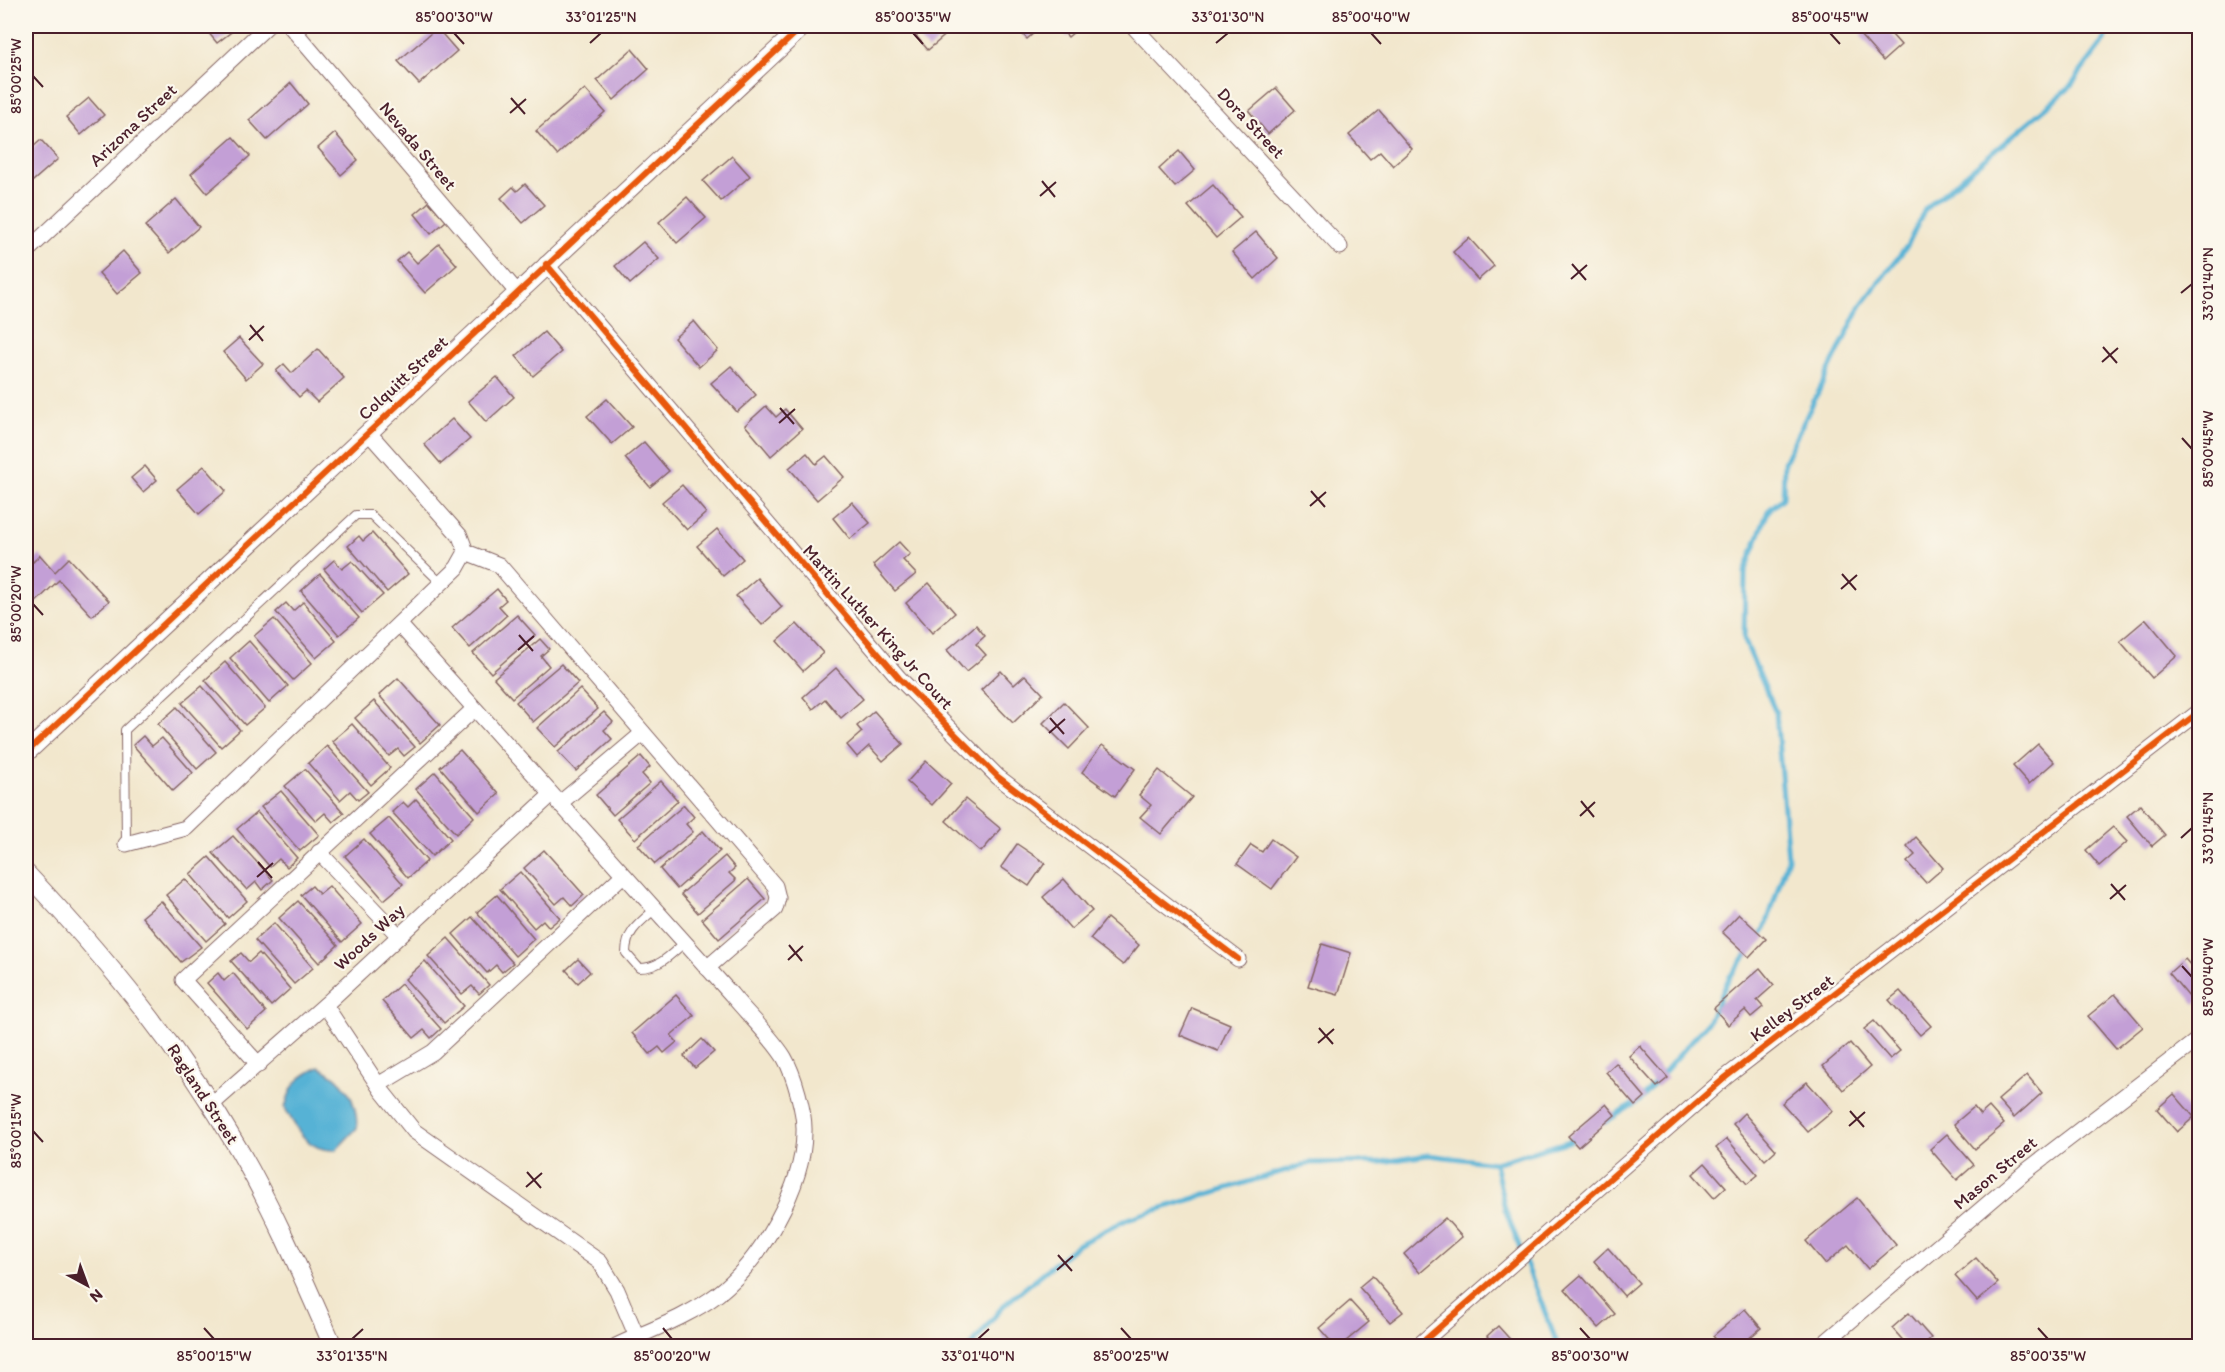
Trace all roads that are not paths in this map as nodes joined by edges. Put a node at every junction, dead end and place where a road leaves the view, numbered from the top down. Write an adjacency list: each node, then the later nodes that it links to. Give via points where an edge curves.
1 (267, 26): 6 (street, Arizona Street)
2 (290, 26): 8 (street, Nevada Street)
3 (803, 26): 7 (street, Colquitt Street)
4 (1133, 26): 5 (street, Dora Street)
5 (1340, 247)
6 (26, 252)
7 (546, 264): 8 (street, Colquitt Street); 25 (street, Martin Luther King Jr Court, via 898,678 998,777)
8 (516, 291): 9 (street, Colquitt Street)
9 (368, 432): 10 (street, via 460,536); 16 (street, Colquitt Street)
10 (466, 552): 11 (street); 15 (street, via 499,566)
11 (442, 584): 12 (street); 18 (lane, via 371,515 356,515 125,730)
12 (399, 624): 13 (street); 18 (street, via 186,828)
13 (474, 709): 17 (street); 19 (street)
14 (2199, 711): 35 (street, Kelley Street, via 1726,1077)
15 (643, 733): 17 (street, Woods Way); 26 (street, via 775,886 775,909)
16 (26, 753)
17 (555, 799): 21 (street); 23 (street, Woods Way)
18 (126, 844)
19 (319, 852): 23 (street); 29 (street, via 183,980)
20 (26, 873): 31 (street, Ragland Street, via 124,982)
21 (623, 875): 22 (street); 30 (street, via 434,1052)
22 (654, 910): 24 (street); 24 (lane, via 626,941 626,953 639,968 662,962)
23 (399, 936): 27 (street, Woods Way)
24 (684, 942): 26 (street)
25 (1238, 959)
26 (707, 968): 32 (street, via 784,1058 796,1088 804,1132 797,1174 774,1226 744,1270 717,1294)
27 (325, 1005): 29 (street, Woods Way); 30 (street)
28 (2199, 1038): 36 (street, Mason Street, via 2025,1172)
29 (259, 1065): 31 (street, Woods Way)
30 (378, 1085): 32 (street, via 414,1131 600,1262)
31 (212, 1105): 33 (street, Ragland Street, via 265,1198)
32 (637, 1337): 34 (street)
33 (333, 1347)
34 (616, 1347)
35 (1418, 1347)
36 (1821, 1347)

